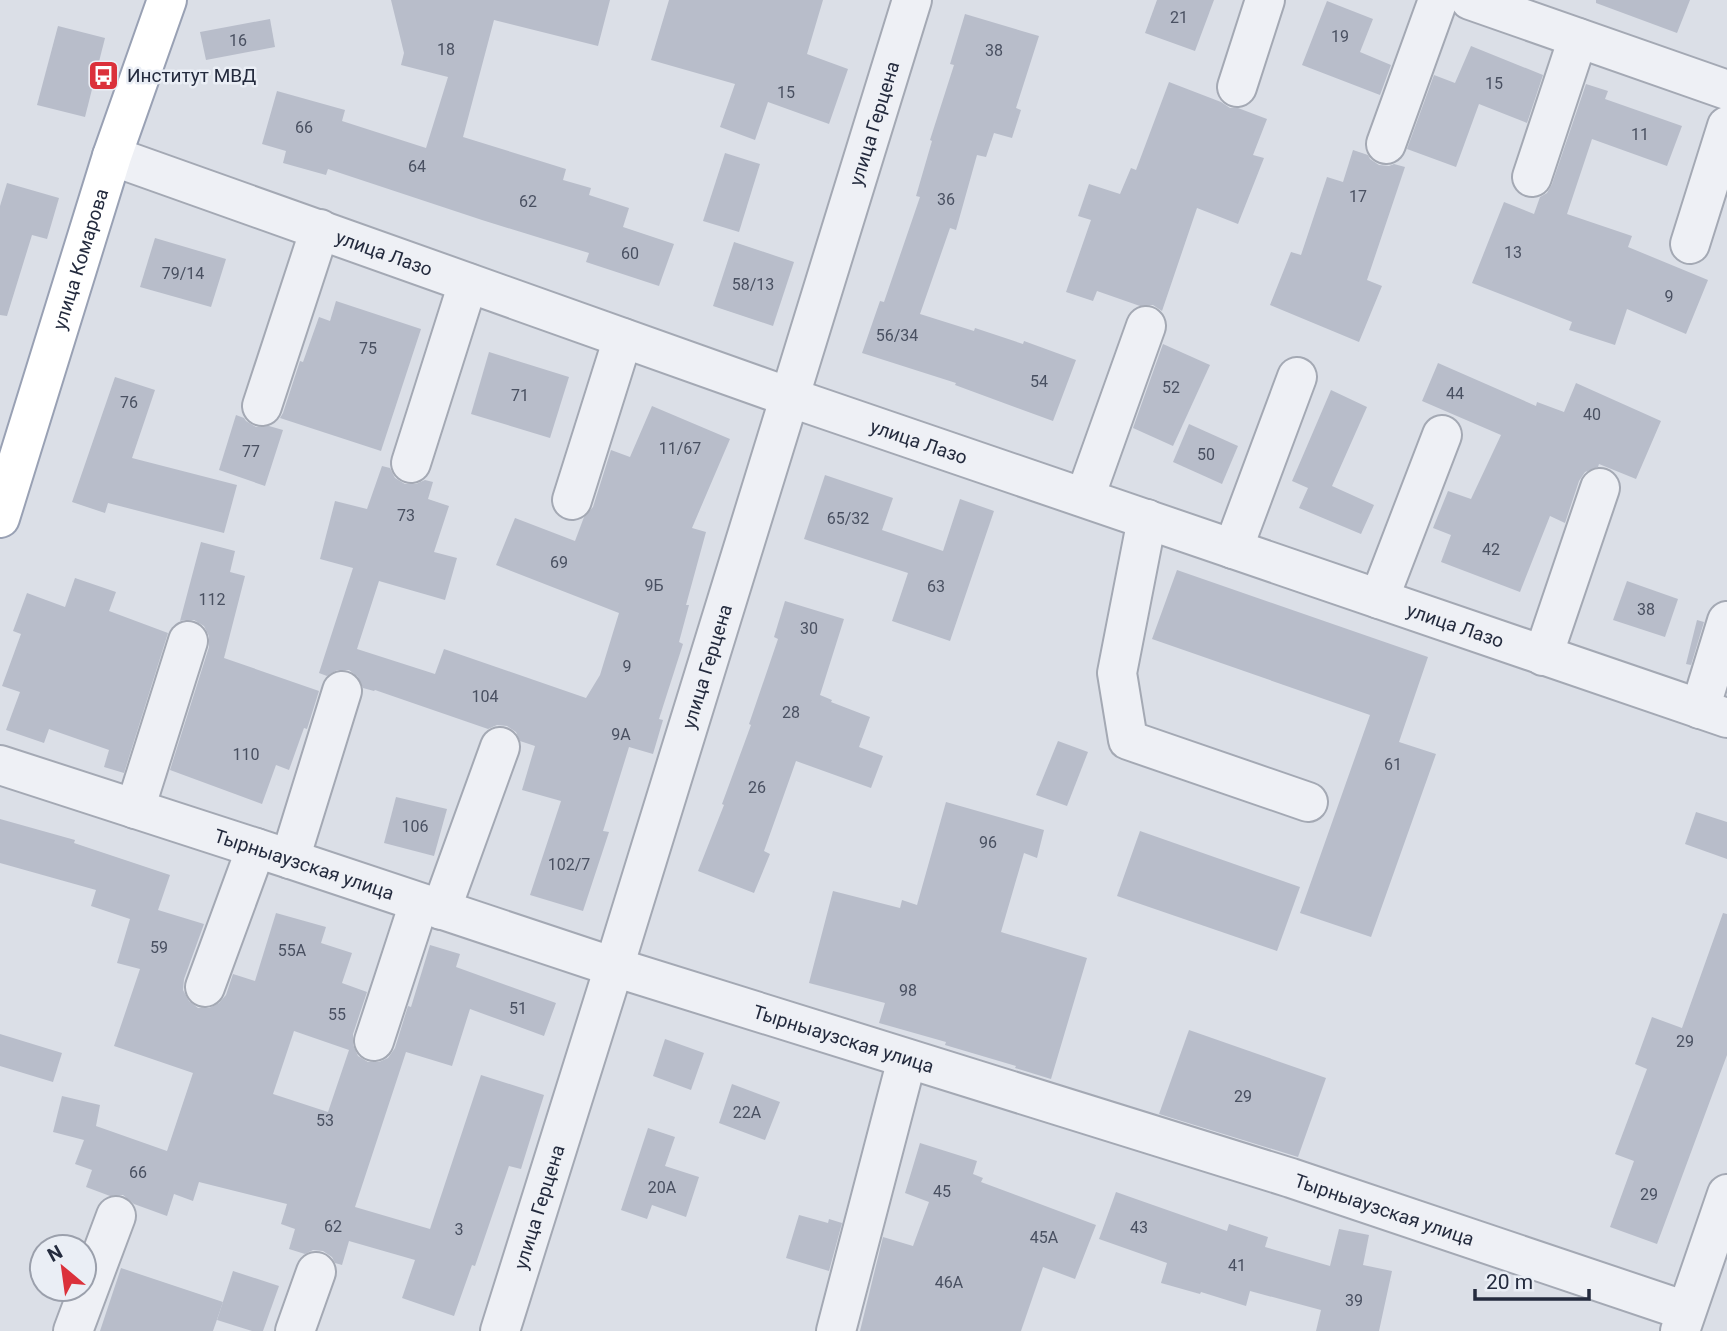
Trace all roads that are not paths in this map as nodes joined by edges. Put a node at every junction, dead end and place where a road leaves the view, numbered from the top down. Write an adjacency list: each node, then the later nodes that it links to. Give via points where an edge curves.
1 (912, 0): 19 (street, улица Герцена)
2 (1265, 0): 7 (street)
3 (1438, 0): 10 (street)
4 (1470, 0): 6 (street)
5 (171, 1): 11 (main road, улица Комарова)
6 (1578, 38): 8 (street); 12 (street)
7 (1237, 87)
8 (1727, 90)
9 (1727, 126): 14 (street)
10 (1386, 144)
11 (112, 156): 13 (street, улица Лазо); 26 (main road, улица Комарова)
12 (1532, 177)
13 (320, 229): 15 (street, улица Лазо); 20 (street)
14 (1690, 244)
15 (468, 283): 17 (street, улица Лазо); 22 (street)
16 (1146, 327): 24 (street)
17 (624, 338): 19 (street, улица Лазо); 25 (street)
18 (1297, 377): 28 (street)
19 (789, 397): 24 (street, улица Лазо); 41 (street, улица Герцена)
20 (262, 406)
21 (1442, 435): 29 (street)
22 (411, 463)
23 (1600, 488): 32 (street)
24 (1085, 497): 27 (street, улица Лазо)
25 (572, 500)
26 (0, 518)
27 (1147, 519): 28 (street, улица Лазо); 37 (street, via 1117,673 1128,740)
28 (1233, 549): 29 (street, улица Лазо)
29 (1379, 599): 32 (street, улица Лазо)
30 (1727, 621): 34 (street)
31 (188, 641): 38 (street)
32 (1543, 656): 34 (street, улица Лазо)
33 (342, 691): 39 (street)
34 (1713, 714)
35 (500, 747): 40 (street)
36 (0, 765): 38 (street, Тырныаузская улица)
37 (1308, 802)
38 (135, 809): 39 (street, Тырныаузская улица)
39 (273, 853): 40 (street, Тырныаузская улица); 42 (street)
40 (430, 907): 41 (street, Тырныаузская улица); 43 (street)
41 (614, 967): 44 (street, Тырныаузская улица); 51 (street, улица Герцена)
42 (205, 987)
43 (374, 1041)
44 (907, 1059): 48 (street, Тырныаузская улица, via 1290,1178); 52 (street)
45 (1727, 1194): 48 (street)
46 (116, 1216): 49 (street)
47 (316, 1272): 50 (street)
48 (1683, 1321)
49 (73, 1331)
50 (295, 1331)
51 (500, 1331)
52 (836, 1331)

